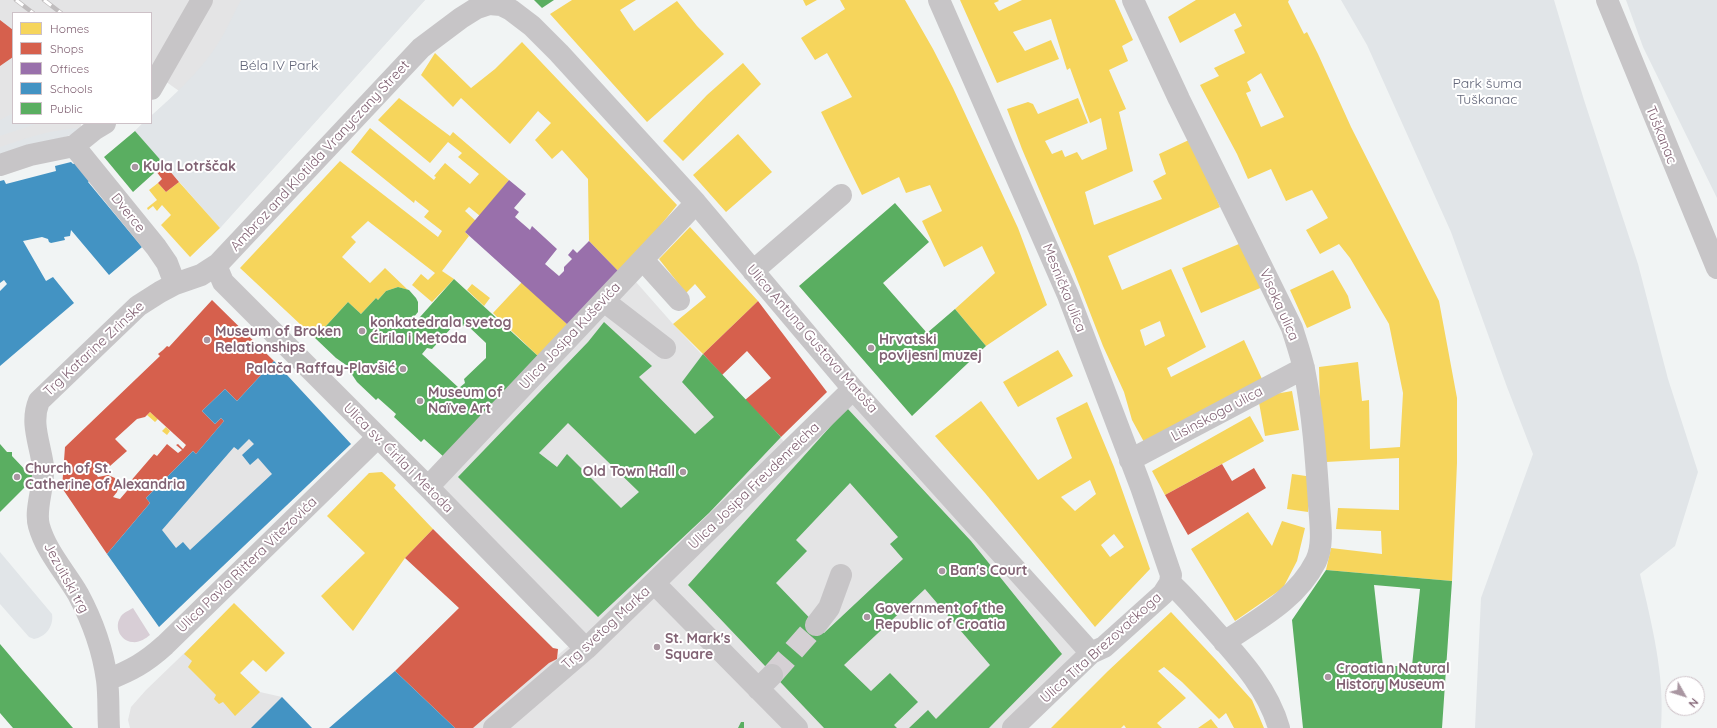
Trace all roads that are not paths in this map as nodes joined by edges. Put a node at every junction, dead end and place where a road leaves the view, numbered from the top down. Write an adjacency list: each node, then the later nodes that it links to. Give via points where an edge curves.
1 (202, 0): 6 (street)
2 (939, 0): 23 (street, Mesnička ulica, via 1068,295)
3 (1134, 0): 20 (street, Visoka ulica, via 1292,328)
4 (1607, 0): 14 (street, Tuškanac)
5 (489, 2): 11 (street, Ulica Antuna Gustava Matoša, via 511,10 532,26); 13 (street, Ambroz and Klotilda Vranyczany Street, via 461,18 421,48)
6 (152, 87)
7 (103, 124): 8 (street)
8 (74, 146): 9 (street, via 30,155); 16 (street, Dverce, via 156,247 167,263)
9 (0, 165)
10 (841, 195): 15 (street)
11 (696, 203): 12 (street, Ulica Josipa Kuševića); 15 (street, Ulica Antuna Gustava Matoša)
12 (643, 260): 17 (street); 18 (street, Ulica Josipa Kuševića)
13 (218, 264): 16 (street, Trg Katarine Zrinske, via 201,275); 22 (street, Ulica sv. Ćirila i Metoda, via 223,282)
14 (1717, 268)
15 (753, 271): 21 (street, Ulica Antuna Gustava Matoša)
16 (176, 284): 24 (street, Trg Katarine Zrinske, via 138,306 38,401 35,418)
17 (679, 300)
18 (604, 301): 19 (street); 25 (street, Ulica Josipa Kuševića)
19 (665, 348)
20 (1304, 368): 23 (street, Lisinskoga ulica); 30 (street, Visoka ulica, via 1315,444 1320,525 1320,548 1317,559 1289,597)
21 (853, 389): 27 (street, Ulica Josipa Freudenreicha); 32 (street, Ulica Antuna Gustava Matoša)
22 (377, 438): 25 (street, Ulica sv. Ćirila i Metoda); 33 (street, Ulica Pavla Rittera Vitezovića, via 161,649 133,670)
23 (1130, 460): 28 (street, Mesnička ulica, via 1170,567)
24 (44, 475): 33 (street, Jezuitski trg, via 38,512 40,530 78,594 102,656)
25 (428, 487): 31 (street, Ulica sv. Ćirila i Metoda)
26 (841, 575): 29 (street, via 829,608)
27 (654, 583): 31 (street, Trg svetog Marka); 36 (street, Trg svetog Marka, via 765,682)
28 (1170, 583): 30 (street); 32 (street, Ulica Tita Brezovačkoga, via 1163,594 1113,640)
29 (816, 625)
30 (1224, 642): 38 (street, via 1251,673 1266,696)
31 (586, 649): 35 (street, Trg svetog Marka)
32 (1091, 653): 37 (street, Ulica Tita Brezovačkoga)
33 (107, 680): 34 (street, Jezuitski trg)
34 (109, 728)
35 (494, 728)
36 (797, 728)
37 (1013, 728)
38 (1279, 728)

